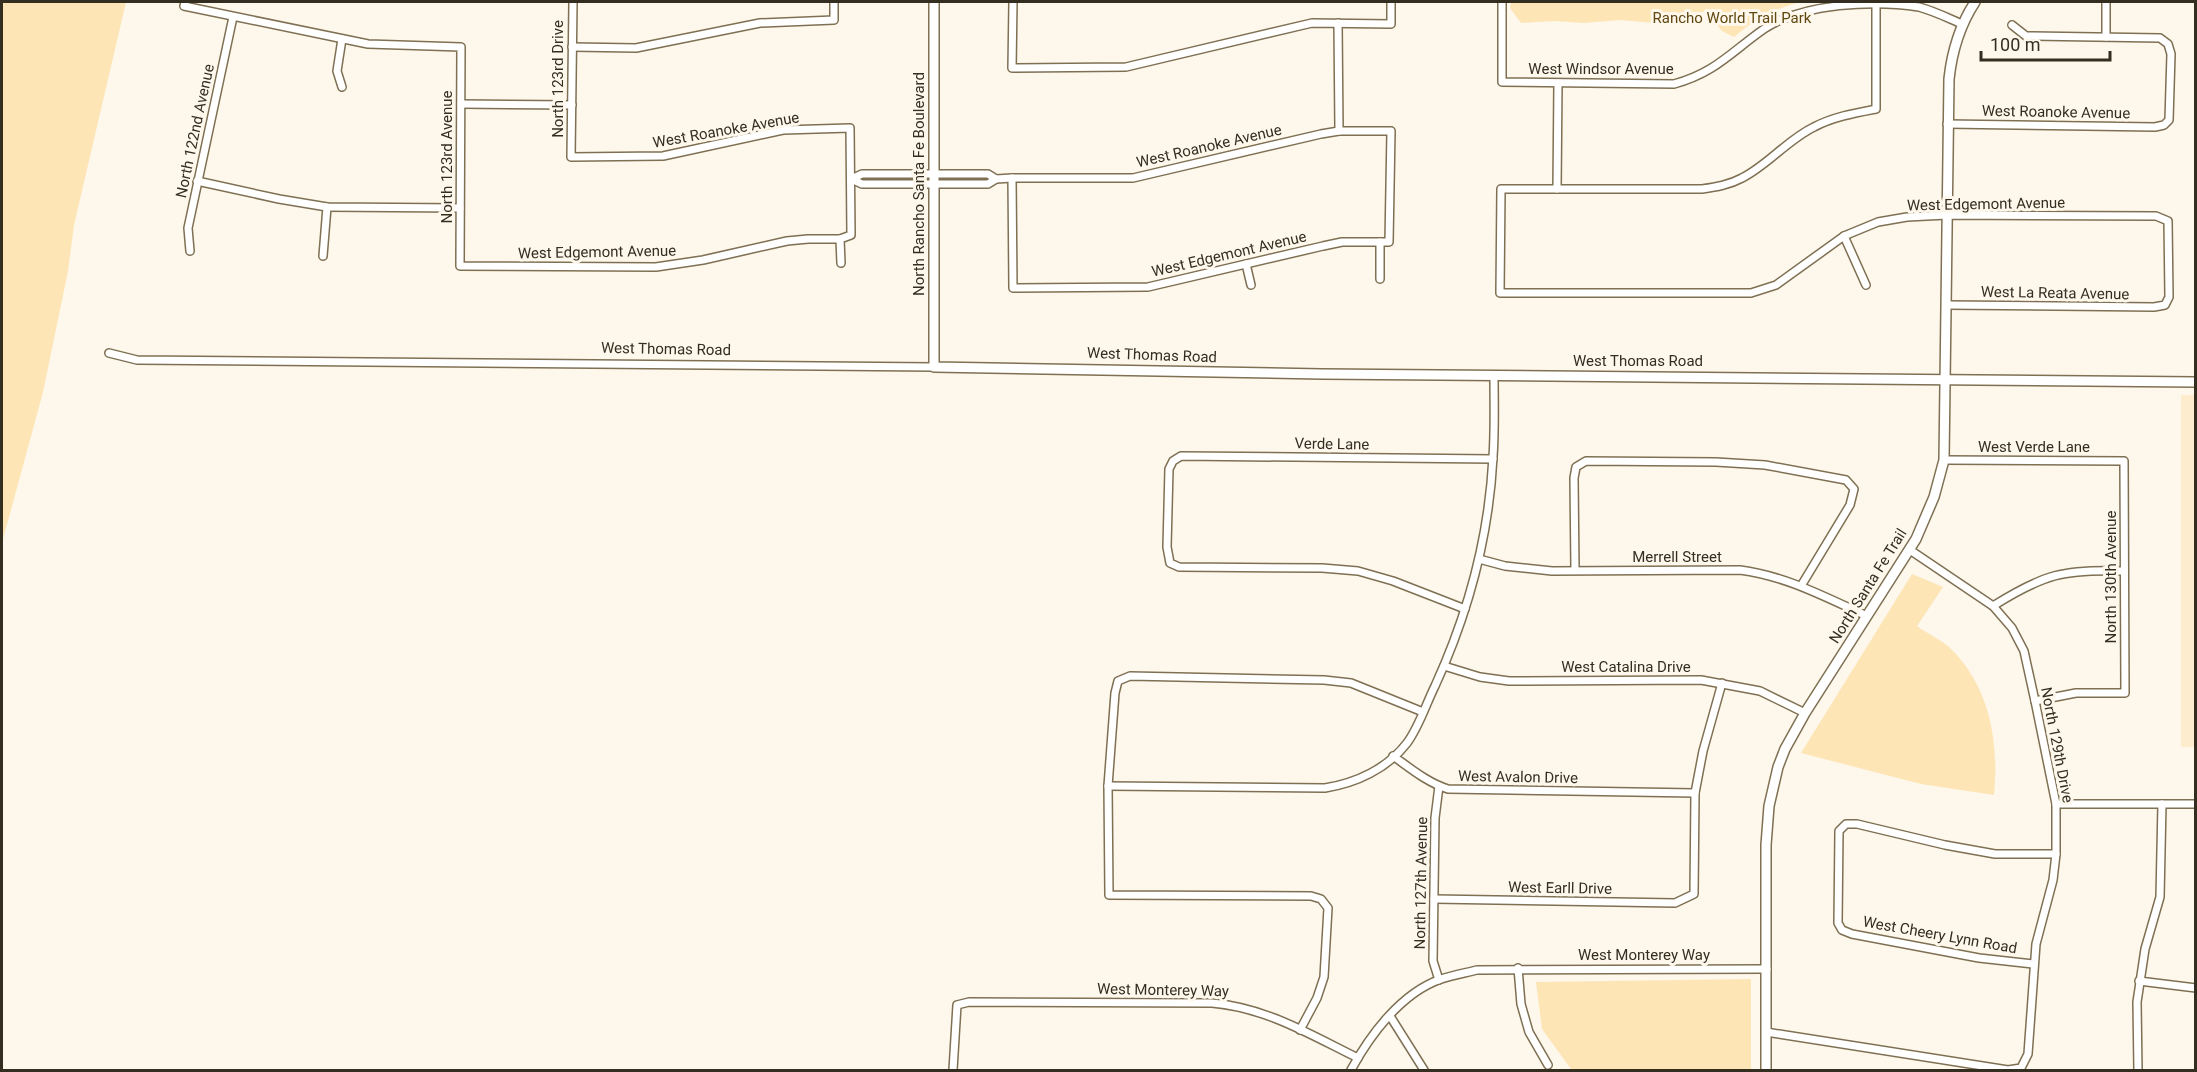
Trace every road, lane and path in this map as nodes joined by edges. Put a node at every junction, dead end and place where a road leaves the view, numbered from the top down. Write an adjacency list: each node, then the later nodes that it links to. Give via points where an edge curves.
1 (573, 2): 18 (street, North 123rd Drive)
2 (834, 2): 18 (street, via 834,20 760,23 636,48)
3 (934, 2): 28 (street, North Rancho Santa Fe Boulevard)
4 (1013, 2): 13 (street, via 1012,68 1126,67 1287,28)
5 (1391, 2): 13 (street, via 1391,24)
6 (1502, 2): 19 (street, West Windsor Avenue, via 1502,82)
7 (1876, 2): 10 (street, West Windsor Avenue); 14 (street, West Windsor Avenue, via 1918,6); 30 (street, via 1876,109 1814,126 1741,179 1719,186)
8 (1975, 2): 14 (street, North Santa Fe Trail)
9 (2106, 2): 16 (street)
10 (1827, 3): 19 (street, West Windsor Avenue, via 1785,17 1709,71 1674,84)
11 (185, 4): 12 (street)
12 (233, 17): 17 (street); 29 (street, North 122nd Avenue)
13 (1338, 23): 24 (street)
14 (1962, 24): 23 (street, North Santa Fe Trail, via 1950,65)
15 (2012, 26): 16 (street, via 2026,36)
16 (2106, 37): 23 (street, West Roanoke Avenue, via 2160,38 2168,44 2169,120 2164,125)
17 (342, 39): 20 (street, via 337,71); 21 (street, North 123rd Avenue, via 382,45 461,47)
18 (572, 47): 22 (street, North 123rd Drive)
19 (1558, 83): 30 (street)
20 (342, 87)
21 (461, 104): 22 (street); 32 (street, North 123rd Avenue)
22 (572, 105): 25 (street, North 123rd Drive)
23 (1947, 124): 33 (street, North Santa Fe Trail)
24 (1339, 131): 26 (street, West Roanoke Avenue, via 1133,178); 36 (street, West Roanoke Avenue, via 1391,132 1389,242)
25 (571, 157): 27 (street, West Roanoke Avenue, via 651,157 783,130 850,129)
26 (1012, 178): 28 (street, West Roanoke Avenue, via 988,184); 40 (street, West Edgemont Avenue, via 1013,288 1142,288)
27 (851, 179): 28 (street, West Roanoke Avenue, via 862,184); 35 (street, via 851,235)
28 (934, 179): 48 (street, North Rancho Santa Fe Boulevard)
29 (197, 181): 31 (street); 37 (street, North 122nd Avenue, via 188,228)
30 (1557, 189): 34 (street, West Edgemont Avenue, via 1501,189 1500,293 1751,293 1776,285)
31 (327, 207): 32 (street); 38 (street)
32 (460, 208): 41 (street, North 123rd Avenue)
33 (1947, 215): 34 (street, West Edgemont Avenue, via 1878,222); 45 (street, North Santa Fe Trail); 46 (street, West Edgemont Avenue, via 2156,216 2168,221 2169,297)
34 (1844, 236): 44 (street)
35 (840, 239): 39 (street); 41 (street, West Edgemont Avenue, via 787,241 656,267)
36 (1380, 242): 40 (street, West Edgemont Avenue, via 1342,242); 42 (street)
37 (190, 251)
38 (323, 255)
39 (841, 263)
40 (1246, 264): 43 (street)
41 (460, 267)
42 (1380, 279)
43 (1251, 285)
44 (1866, 285)
45 (1946, 305): 46 (street, West La Reata Avenue); 50 (street, North Santa Fe Trail)
46 (2165, 305)
47 (109, 352): 48 (street, West Thomas Road, via 137,360)
48 (934, 367): 49 (street, West Thomas Road)
49 (1494, 375): 50 (street, West Thomas Road); 52 (street)
50 (1946, 379): 51 (street, West Thomas Road); 53 (street, North Santa Fe Trail)
51 (2196, 382)
52 (1493, 459): 56 (street); 61 (street, Verde Lane, via 1181,456 1169,469 1170,563 1179,567 1358,571)
53 (1944, 460): 54 (street, West Verde Lane); 55 (street, North Santa Fe Trail, via 1928,513)
54 (2124, 461): 58 (street, North 130th Avenue)
55 (1910, 550): 60 (street, North 129th Drive); 62 (street, North Santa Fe Trail)
56 (1479, 559): 57 (street, Merrell Street, via 1526,569); 61 (street)
57 (1575, 570): 59 (street, Merrell Street, via 1740,570); 59 (street, via 1574,478 1576,467 1586,461 1765,465 1846,480 1854,489 1850,505)
58 (2123, 571): 60 (street, via 2088,570 2050,576); 65 (street, North 130th Avenue, via 2125,693 2076,693)
59 (1801, 586): 62 (street, Merrell Street)
60 (1994, 606): 65 (street, North 129th Drive, via 2024,651)
61 (1465, 609): 63 (street)
62 (1867, 616): 67 (street, North Santa Fe Trail)
63 (1444, 666): 64 (street, West Catalina Drive, via 1509,681); 66 (street)
64 (1722, 683): 67 (street, West Catalina Drive, via 1760,691); 71 (street)
65 (2035, 701): 72 (street, North 129th Drive)
66 (1423, 712): 68 (street, via 1407,743); 69 (street, via 1351,683 1130,676 1118,681 1115,693)
67 (1805, 713): 79 (street, North Santa Fe Trail, via 1778,767 1769,806)
68 (1393, 756): 69 (street, via 1372,773 1349,784 1325,788); 70 (street, West Avalon Drive)
69 (1107, 786): 84 (street, via 1109,895 1311,896 1328,908 1324,977)
70 (1439, 786): 71 (street, West Avalon Drive, via 1464,790); 76 (street, North 127th Avenue)
71 (1695, 793): 76 (street, West Earll Drive, via 1694,894 1686,899 1675,903)
72 (2056, 804): 73 (street); 75 (street, North 129th Drive)
73 (2162, 804): 74 (street); 81 (street, via 2160,897)
74 (2196, 804)
75 (2056, 854): 77 (street, North 129th Drive); 77 (street, West Cheery Lynn Road, via 1995,854 1857,824 1846,824 1839,831 1838,923 1842,930 1979,958)
76 (1434, 899): 80 (street, North 127th Avenue, via 1433,961)
77 (2033, 964): 85 (street, North 129th Drive, via 2028,1054 2021,1068 2008,1070)
78 (1518, 968): 79 (street, West Monterey Way); 80 (street, West Monterey Way, via 1477,970); 87 (street, via 1521,1004 1529,1032)
79 (1767, 969): 85 (street, North Santa Fe Trail)
80 (1439, 980): 83 (street, West Monterey Way, via 1413,995)
81 (2139, 981): 82 (street); 92 (street)
82 (2196, 988)
83 (1390, 1016): 86 (street, West Monterey Way); 90 (street)
84 (1300, 1030): 86 (street, West Monterey Way); 88 (street, West Monterey Way, via 1238,1005 969,1002 957,1005)
85 (1766, 1032): 91 (street, North Santa Fe Trail)
86 (1358, 1058): 89 (street, West Monterey Way)
87 (1548, 1065)
88 (953, 1071)
89 (1351, 1071)
90 (1424, 1071)
91 (1766, 1071)
92 (2138, 1071)

